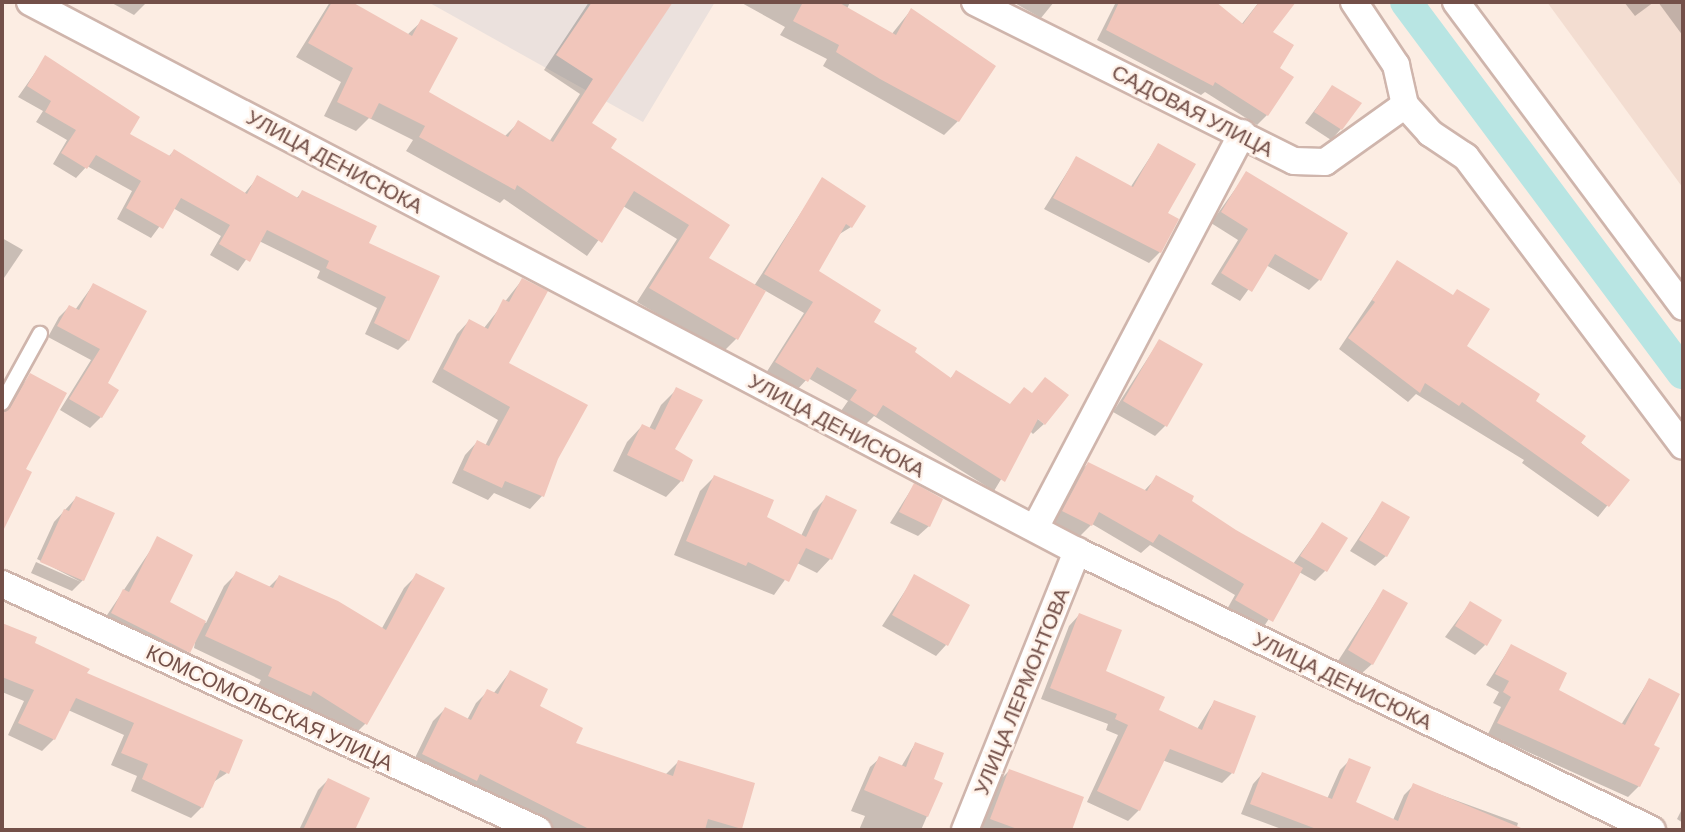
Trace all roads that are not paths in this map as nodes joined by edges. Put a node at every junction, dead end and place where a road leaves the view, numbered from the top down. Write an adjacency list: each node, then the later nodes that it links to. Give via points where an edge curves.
1 (30, 2): 11 (street, УЛИЦА ДЕНИСЮКА)
2 (975, 2): 6 (street, САДОВАЯ УЛИЦА)
3 (1354, 2): 5 (street, via 1396,65)
4 (1456, 2): 7 (street)
5 (1405, 105): 6 (street, САДОВАЯ УЛИЦА, via 1325,162 1294,161); 10 (street, via 1430,133 1466,157)
6 (1242, 133): 11 (street)
7 (1683, 307)
8 (40, 334): 9 (lane)
9 (2, 403)
10 (1683, 446)
11 (1035, 528): 12 (street, УЛИЦА ДЕНИСЮКА)
12 (1077, 551): 15 (street, УЛИЦА ЛЕРМОНТОВА); 16 (street, УЛИЦА ДЕНИСЮКА)
13 (2, 584): 14 (street, КОМСОМОЛЬСКАЯ УЛИЦА)
14 (538, 830)
15 (965, 830)
16 (1652, 830)

